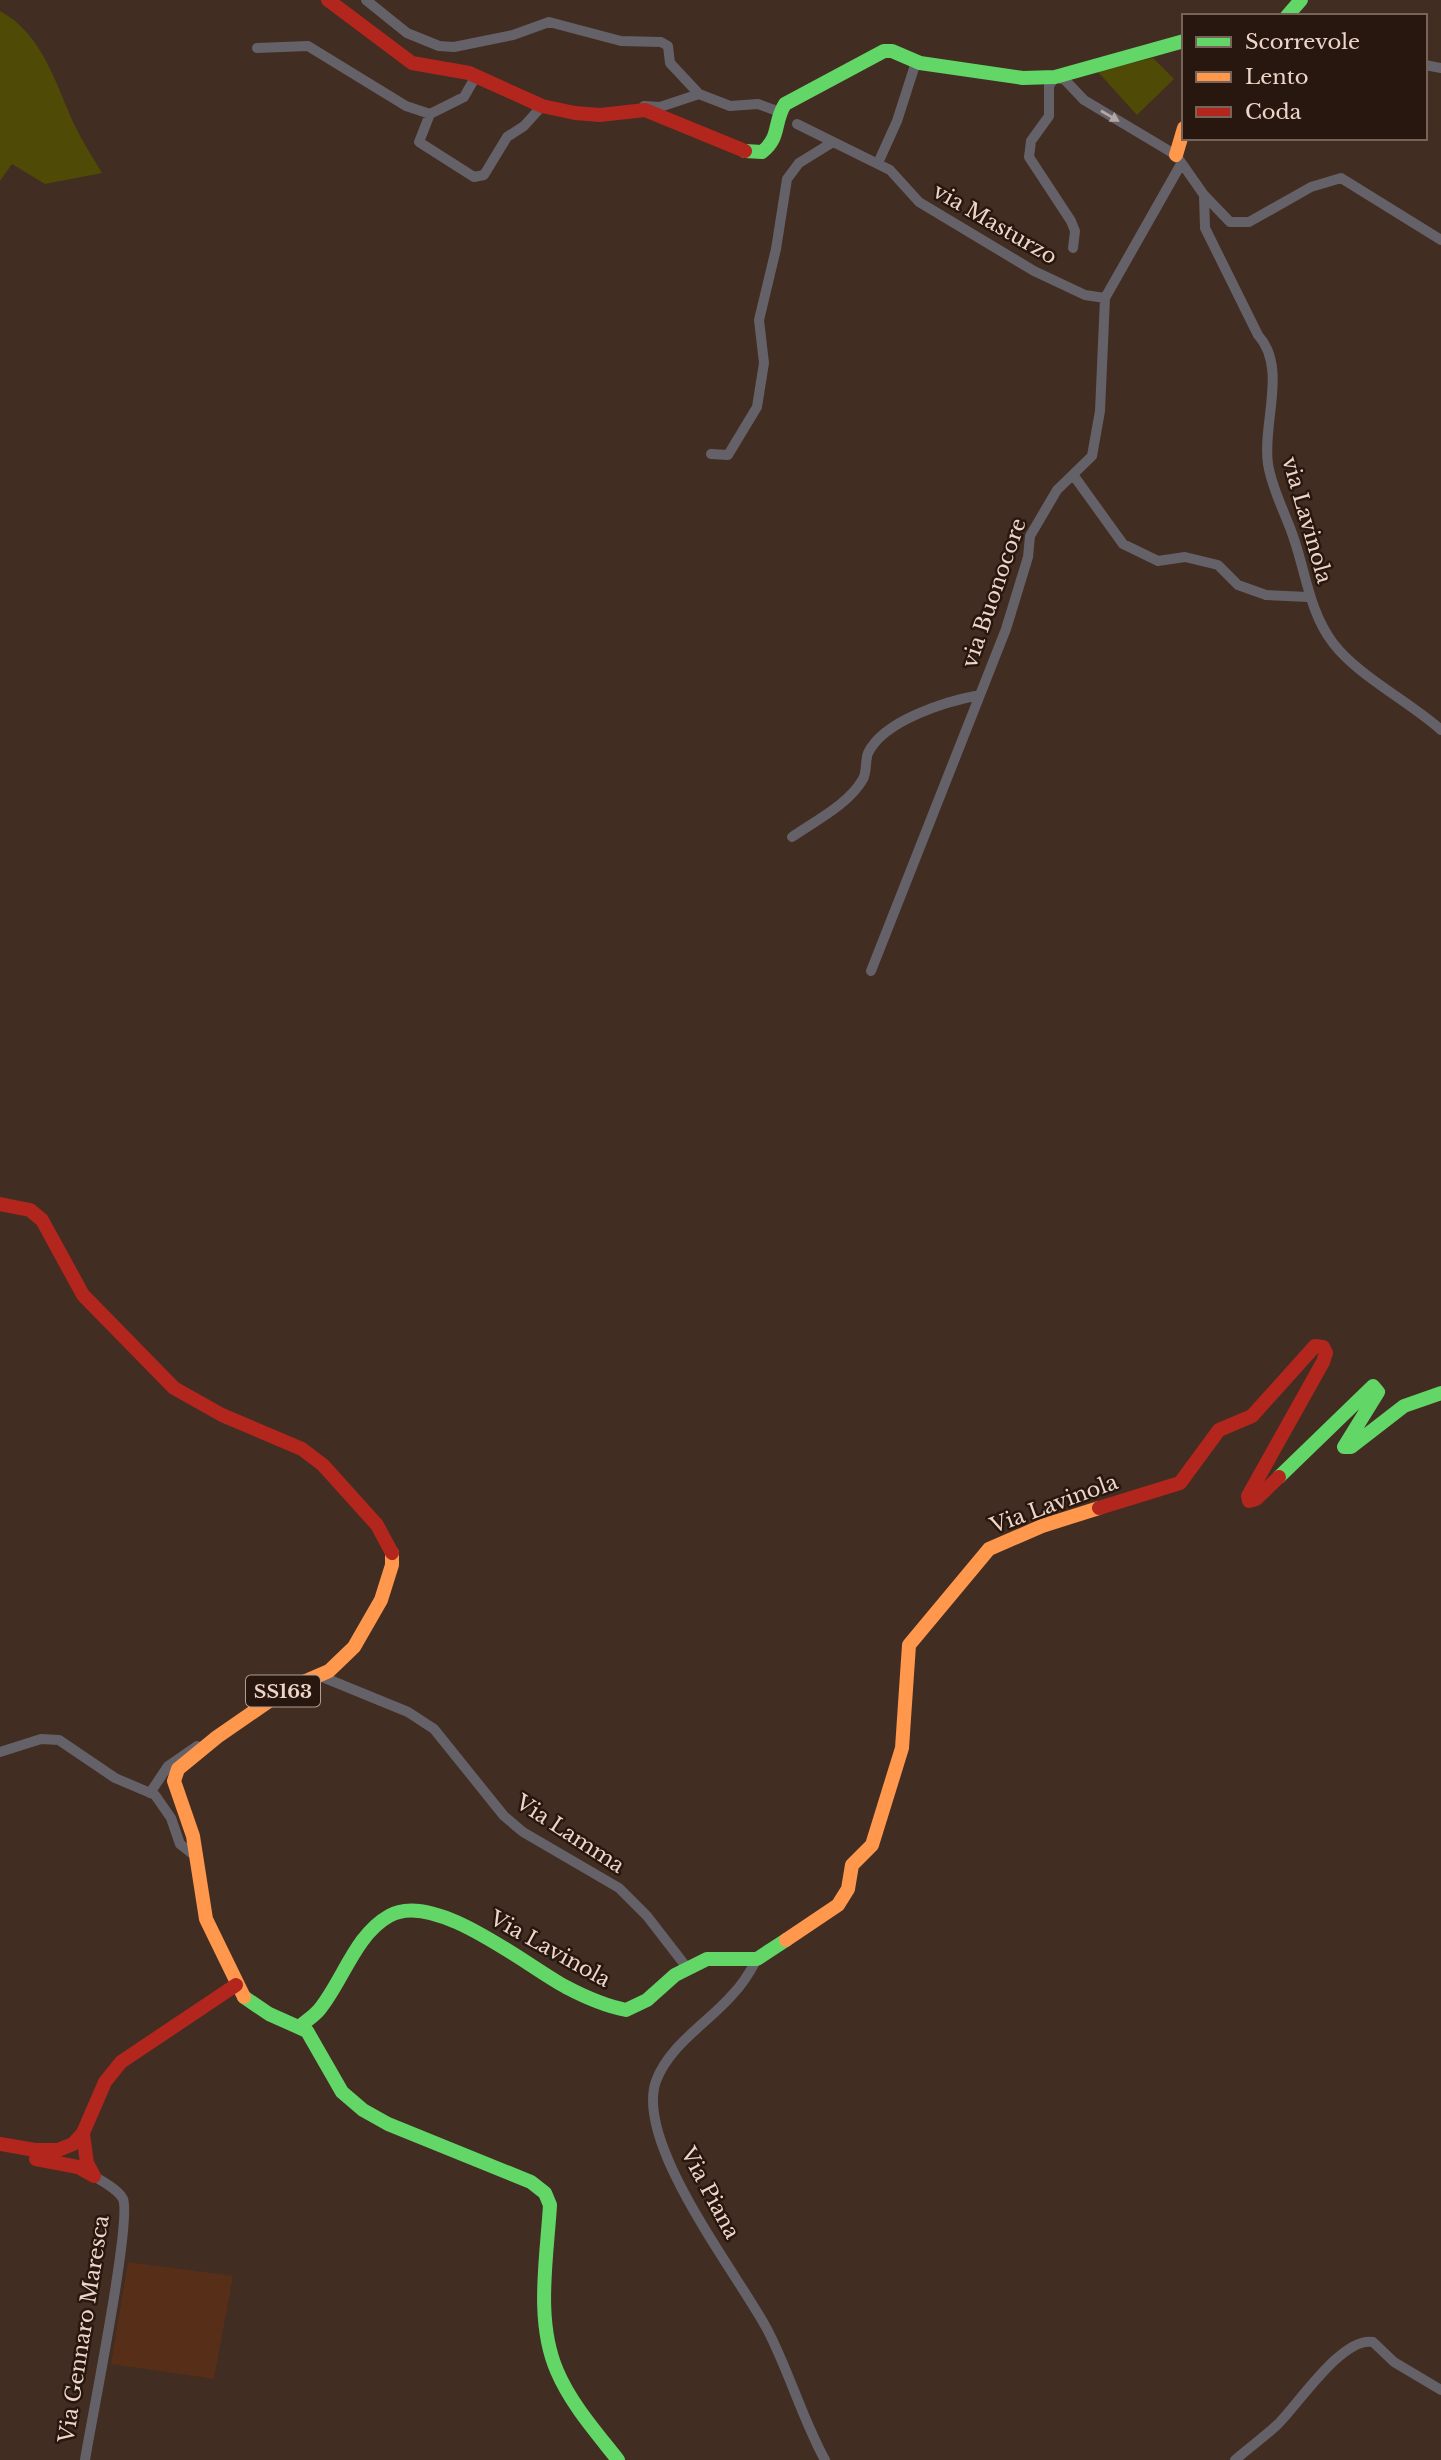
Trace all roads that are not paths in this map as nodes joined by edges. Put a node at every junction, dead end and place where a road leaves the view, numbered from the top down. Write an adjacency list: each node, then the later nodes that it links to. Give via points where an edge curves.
1 (328, 0): 8 (street, via 412,63)
2 (366, 0): 10 (street, via 407,33 439,46 513,35 549,22 621,41 661,42 668,46 670,63)
3 (1301, 0): 4 (street)
4 (1289, 14)
5 (1182, 42): 9 (street)
6 (257, 48): 13 (street, via 308,46 406,107)
7 (916, 62): 9 (street, via 1023,78); 12 (street, via 892,51 877,53 793,98); 19 (street)
8 (477, 76): 11 (street); 13 (street, via 464,97)
9 (1055, 77): 18 (street, one-way to 18); 22 (street, via 1049,86 1049,116 1031,141 1029,157 1072,220)
10 (699, 93): 12 (street, via 730,106 758,104); 14 (street, via 660,107)
11 (542, 106): 13 (street, via 508,137 484,175 474,177 419,142); 14 (street)
12 (780, 112): 14 (street, via 774,142 762,152 751,153 645,110)
13 (430, 114)
14 (600, 115)
15 (797, 124): 17 (street, via Masturzo)
16 (1182, 139): 18 (street)
17 (833, 142): 19 (street, via Masturzo); 24 (street, via 799,163 788,179 759,320 764,363 757,407 728,455)
18 (1178, 160): 20 (street); 23 (street, via Buonocore)
19 (878, 163): 23 (street, via Masturzo, via 919,202 1034,271 1085,295)
20 (1204, 195): 21 (street, via 1237,224 1249,222 1311,187 1340,178); 26 (street, via Lavinola, via 1205,228 1267,345 1273,366 1267,460)
21 (1441, 240)
22 (1073, 247)
23 (1105, 298): 25 (street, via Buonocore, via 1097,440 1093,456)
24 (711, 454)
25 (1074, 476): 26 (street, via 1123,544 1158,561 1185,557 1218,565 1238,584 1266,595); 27 (street, via Buonocore, via 1057,490 1030,536 1006,629)
26 (1308, 597): 28 (street, via Lavinola, via 1333,644)
27 (979, 695): 29 (street, via 945,701 895,726 869,752 863,779 846,798); 30 (street, via Buonocore)
28 (1441, 730)
29 (792, 837)
30 (871, 971)
31 (0, 1204): 33 (street, SS163, via 30,1210 42,1220 83,1295 174,1388 222,1415 302,1449 323,1465 377,1525 393,1554 381,1600 354,1647)
32 (1441, 1393): 38 (street, Via Lavinola, via 1424,1395 1390,1414 1351,1447 1345,1447 1378,1392 1373,1386 1249,1501 1323,1362 1326,1353 1315,1346 1252,1416 1219,1430 1180,1483 1042,1526 989,1549 909,1645 902,1748 872,1845 852,1866 848,1889 838,1905)
33 (320, 1676): 34 (street, SS163, via 285,1690); 39 (street, Via Lamma, via 408,1712 435,1729 504,1816 619,1888)
34 (212, 1742): 36 (street, via 199,1744 172,1762); 37 (street, SS163, via 175,1775)
35 (0, 1752): 36 (street, via 41,1739 60,1740 116,1778)
36 (150, 1793): 37 (street, via 167,1810 180,1844)
37 (194, 1855): 40 (street, SS163, via 206,1919)
38 (757, 1959): 39 (street, Via Lavinola, via 707,1959); 50 (street, Via Piana, via 733,1994 665,2065 653,2091 654,2119 672,2167 767,2329)
39 (688, 1969): 41 (street, Via Lavinola, via 626,2010 566,1987 489,1936 410,1910 379,1923 319,2010)
40 (236, 1985): 41 (street, SS163, via 251,2004); 42 (street, via 123,2060 101,2092)
41 (299, 2026): 49 (street, SS163, via 313,2039 342,2092 363,2110 531,2182 545,2193 551,2213 544,2303 550,2347 557,2371 582,2415)
42 (83, 2134): 43 (street); 46 (street, via 86,2163)
43 (71, 2144): 44 (street, via 44,2153); 45 (street)
44 (0, 2145): 45 (street, via 20,2155)
45 (78, 2167): 46 (street)
46 (94, 2176): 48 (street, Via Gennaro Maresca, via 118,2193 124,2207)
47 (1441, 2390): 51 (street, via 1366,2341 1347,2350 1277,2424)
48 (85, 2460)
49 (618, 2460)
50 (825, 2460)
51 (1235, 2460)

